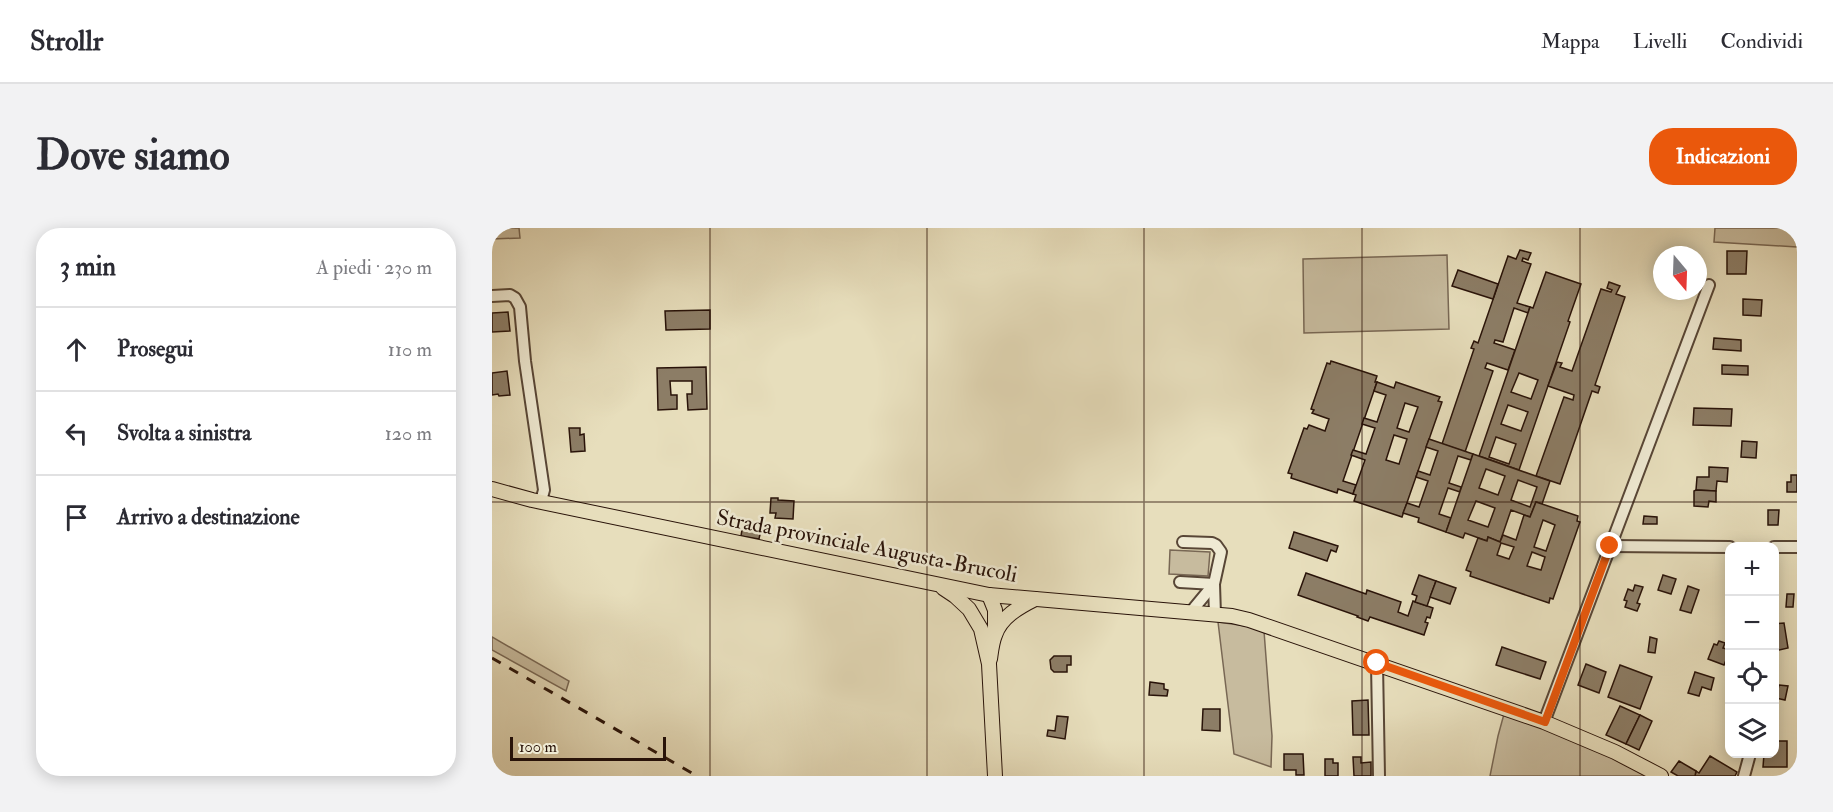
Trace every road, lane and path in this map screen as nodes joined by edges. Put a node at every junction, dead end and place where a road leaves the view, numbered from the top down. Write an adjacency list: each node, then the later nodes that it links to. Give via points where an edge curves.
1 (1709, 285): 6 (street)
2 (492, 296): 4 (street, via 510,295 520,307 544,490)
3 (492, 489): 4 (main road, Strada provinciale Augusta-Brucoli)
4 (541, 501): 12 (main road, Strada provinciale Augusta-Brucoli)
5 (1183, 542): 11 (street, via 1216,545 1221,552)
6 (1610, 546): 7 (street); 21 (street)
7 (1725, 547)
8 (1779, 547): 9 (street)
9 (1797, 547)
10 (1180, 582): 11 (street)
11 (1214, 584): 15 (street); 16 (street)
12 (939, 585): 13 (main road, Strada provinciale Augusta-Brucoli); 17 (main road, via 969,609)
13 (989, 595): 14 (main road, Strada provinciale Augusta-Brucoli); 17 (main road); 18 (main road)
14 (1035, 599): 15 (main road, Strada provinciale Augusta-Brucoli); 18 (main road, via 1017,608)
15 (1190, 613): 16 (main road, Strada provinciale Augusta-Brucoli)
16 (1215, 615): 19 (main road, Strada provinciale Augusta-Brucoli, via 1249,620)
17 (981, 629): 20 (main road)
18 (995, 634): 20 (main road)
19 (1377, 663): 21 (main road, Strada provinciale Augusta-Brucoli); 24 (street)
20 (989, 664): 23 (main road)
21 (1545, 722): 25 (main road, Strada provinciale Augusta-Brucoli)
22 (1749, 758): 26 (street)
23 (995, 776)
24 (1379, 776)
25 (1661, 776)
26 (1744, 776)

